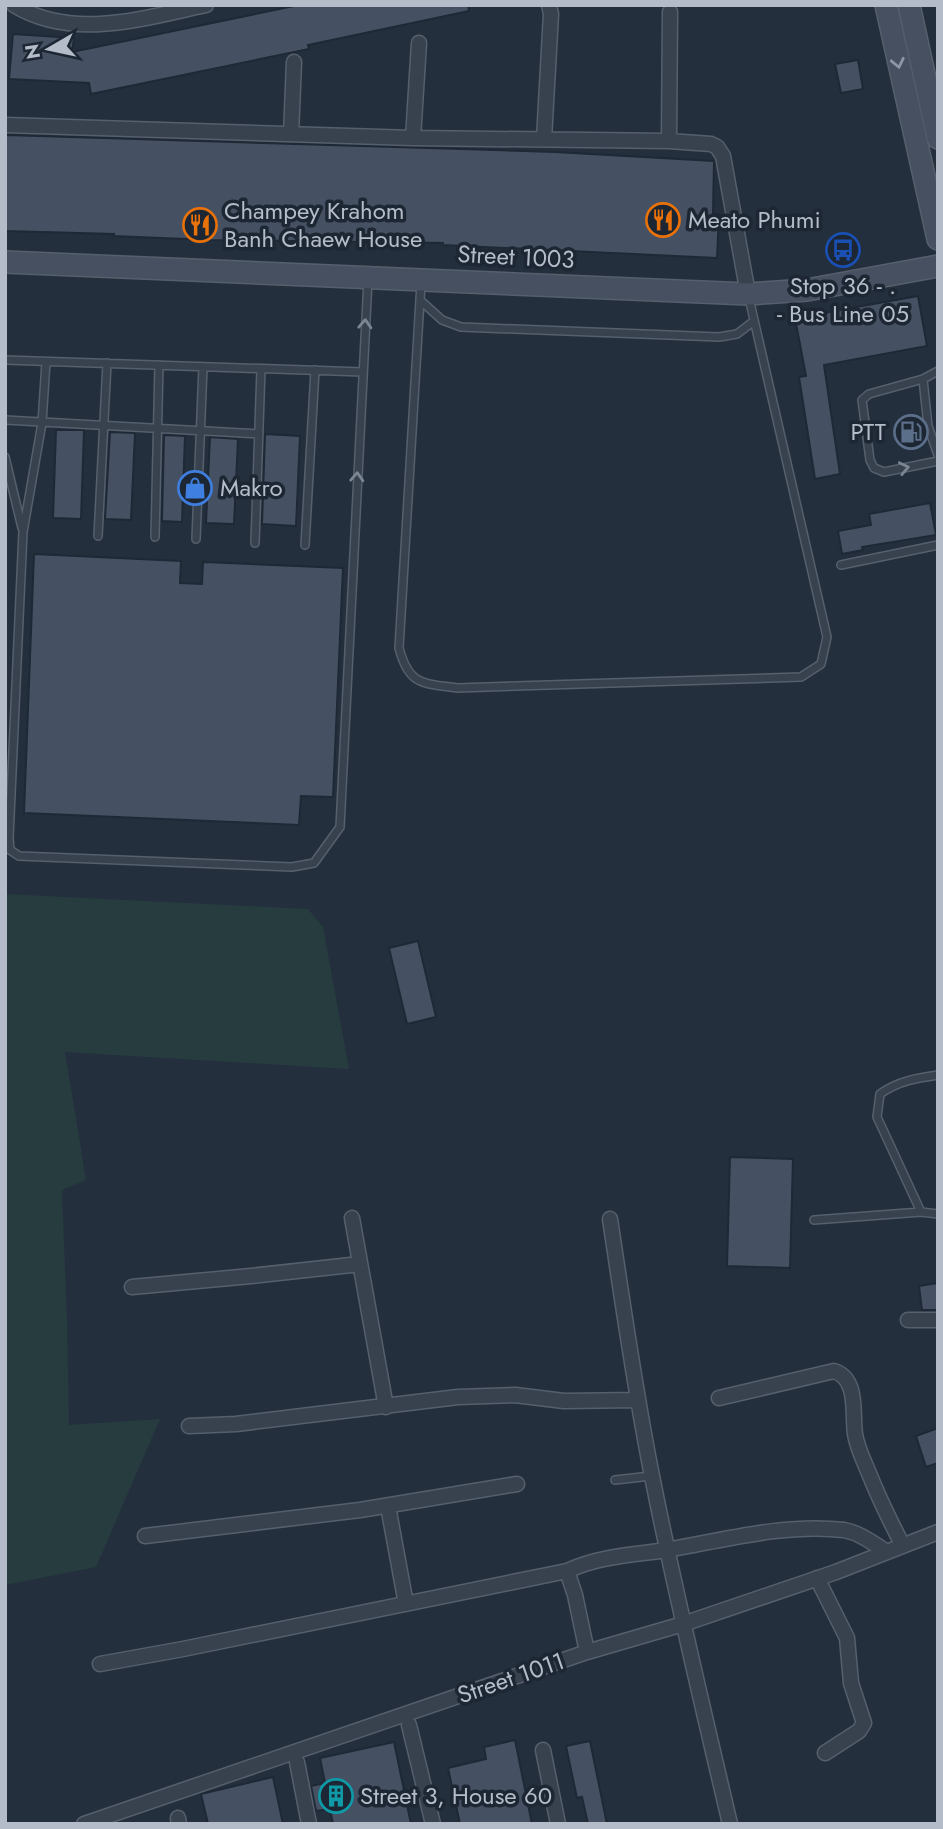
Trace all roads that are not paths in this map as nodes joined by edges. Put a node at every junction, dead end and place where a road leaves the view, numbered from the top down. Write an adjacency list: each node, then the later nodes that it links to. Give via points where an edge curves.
1 (14, 5): 2 (street, via 39,17 81,25 110,24)
2 (206, 5)
3 (549, 5): 15 (street)
4 (886, 5): 10 (main road, one-way to 10)
5 (909, 5): 9 (main road)
6 (670, 12): 16 (street)
7 (419, 43): 13 (street)
8 (294, 62): 12 (street)
9 (935, 116): 10 (lane); 14 (main road)
10 (911, 121): 17 (main road)
11 (5, 125): 12 (street)
12 (291, 134): 13 (street)
13 (414, 138): 15 (street)
14 (938, 138)
15 (544, 139): 16 (street)
16 (669, 141): 22 (street, via 711,144 723,156)
17 (938, 239)
18 (5, 262): 20 (main road, Street 1003)
19 (938, 266): 22 (main road, Street 1003, via 807,290)
20 (368, 277): 21 (main road, Street 1003); 32 (lane, one-way to 20)
21 (421, 290): 22 (main road, Street 1003); 23 (lane, via 442,320 461,327 719,337 737,334); 23 (lane, via 398,648 404,667 421,683 457,688 801,677 821,664 827,637)
22 (748, 294): 23 (lane)
23 (754, 320)
24 (5, 360): 25 (lane)
25 (46, 362): 26 (lane); 35 (lane)
26 (107, 363): 27 (lane); 36 (lane)
27 (159, 365): 28 (lane); 37 (lane)
28 (203, 367): 29 (lane); 38 (lane)
29 (261, 369): 30 (lane); 39 (lane)
30 (315, 370): 32 (lane); 48 (lane)
31 (938, 371): 33 (lane)
32 (363, 372): 43 (lane, one-way to 32, via 10,850 19,856 292,867 314,863 340,827)
33 (923, 379): 40 (lane, via 928,426); 42 (lane, one-way to 42, via 862,400 870,460 884,472)
34 (5, 420): 35 (lane)
35 (42, 422): 36 (lane); 43 (lane)
36 (104, 426): 37 (lane); 44 (lane)
37 (158, 428): 38 (lane); 45 (lane)
38 (201, 430): 39 (lane); 46 (lane)
39 (259, 434): 47 (lane)
40 (938, 455)
41 (5, 457): 43 (lane)
42 (938, 461)
43 (23, 532)
44 (98, 536)
45 (155, 537)
46 (196, 539)
47 (254, 542)
48 (305, 545)
49 (938, 545): 50 (lane)
50 (841, 565)
51 (938, 1075): 52 (lane, via 890,1087 880,1094 877,1117)
52 (921, 1212): 53 (lane); 56 (lane)
53 (938, 1214)
54 (352, 1218): 57 (street)
55 (610, 1219): 62 (street)
56 (814, 1220)
57 (360, 1264): 58 (street); 63 (street)
58 (132, 1287)
59 (908, 1320): 60 (street)
60 (938, 1320)
61 (719, 1398): 71 (street, via 834,1371 845,1377 851,1389 860,1454)
62 (638, 1400): 63 (street, via 564,1401 515,1395); 65 (street)
63 (386, 1407): 64 (street)
64 (189, 1426)
65 (652, 1476): 66 (lane); 72 (street)
66 (615, 1480)
67 (517, 1483): 68 (street)
68 (388, 1506): 70 (street); 76 (street)
69 (937, 1535): 71 (street, Street 1011)
70 (145, 1536)
71 (903, 1546): 73 (street, Street 1011)
72 (667, 1550): 73 (street, via 797,1529 852,1532); 74 (street, via 586,1562); 77 (street)
73 (887, 1552): 75 (street, Street 1011)
74 (567, 1571): 76 (street); 78 (street)
75 (817, 1578): 77 (street, Street 1011); 82 (street, via 847,1638 851,1683 864,1723)
76 (406, 1604): 79 (street)
77 (683, 1624): 78 (street, Street 1011); 88 (street)
78 (587, 1651): 84 (street, Street 1011)
79 (100, 1664)
80 (409, 1726): 86 (street)
81 (543, 1750): 87 (street)
82 (825, 1753)
83 (297, 1762): 85 (street)
84 (84, 1824)
85 (309, 1824)
86 (433, 1824)
87 (558, 1824)
88 (730, 1824)

